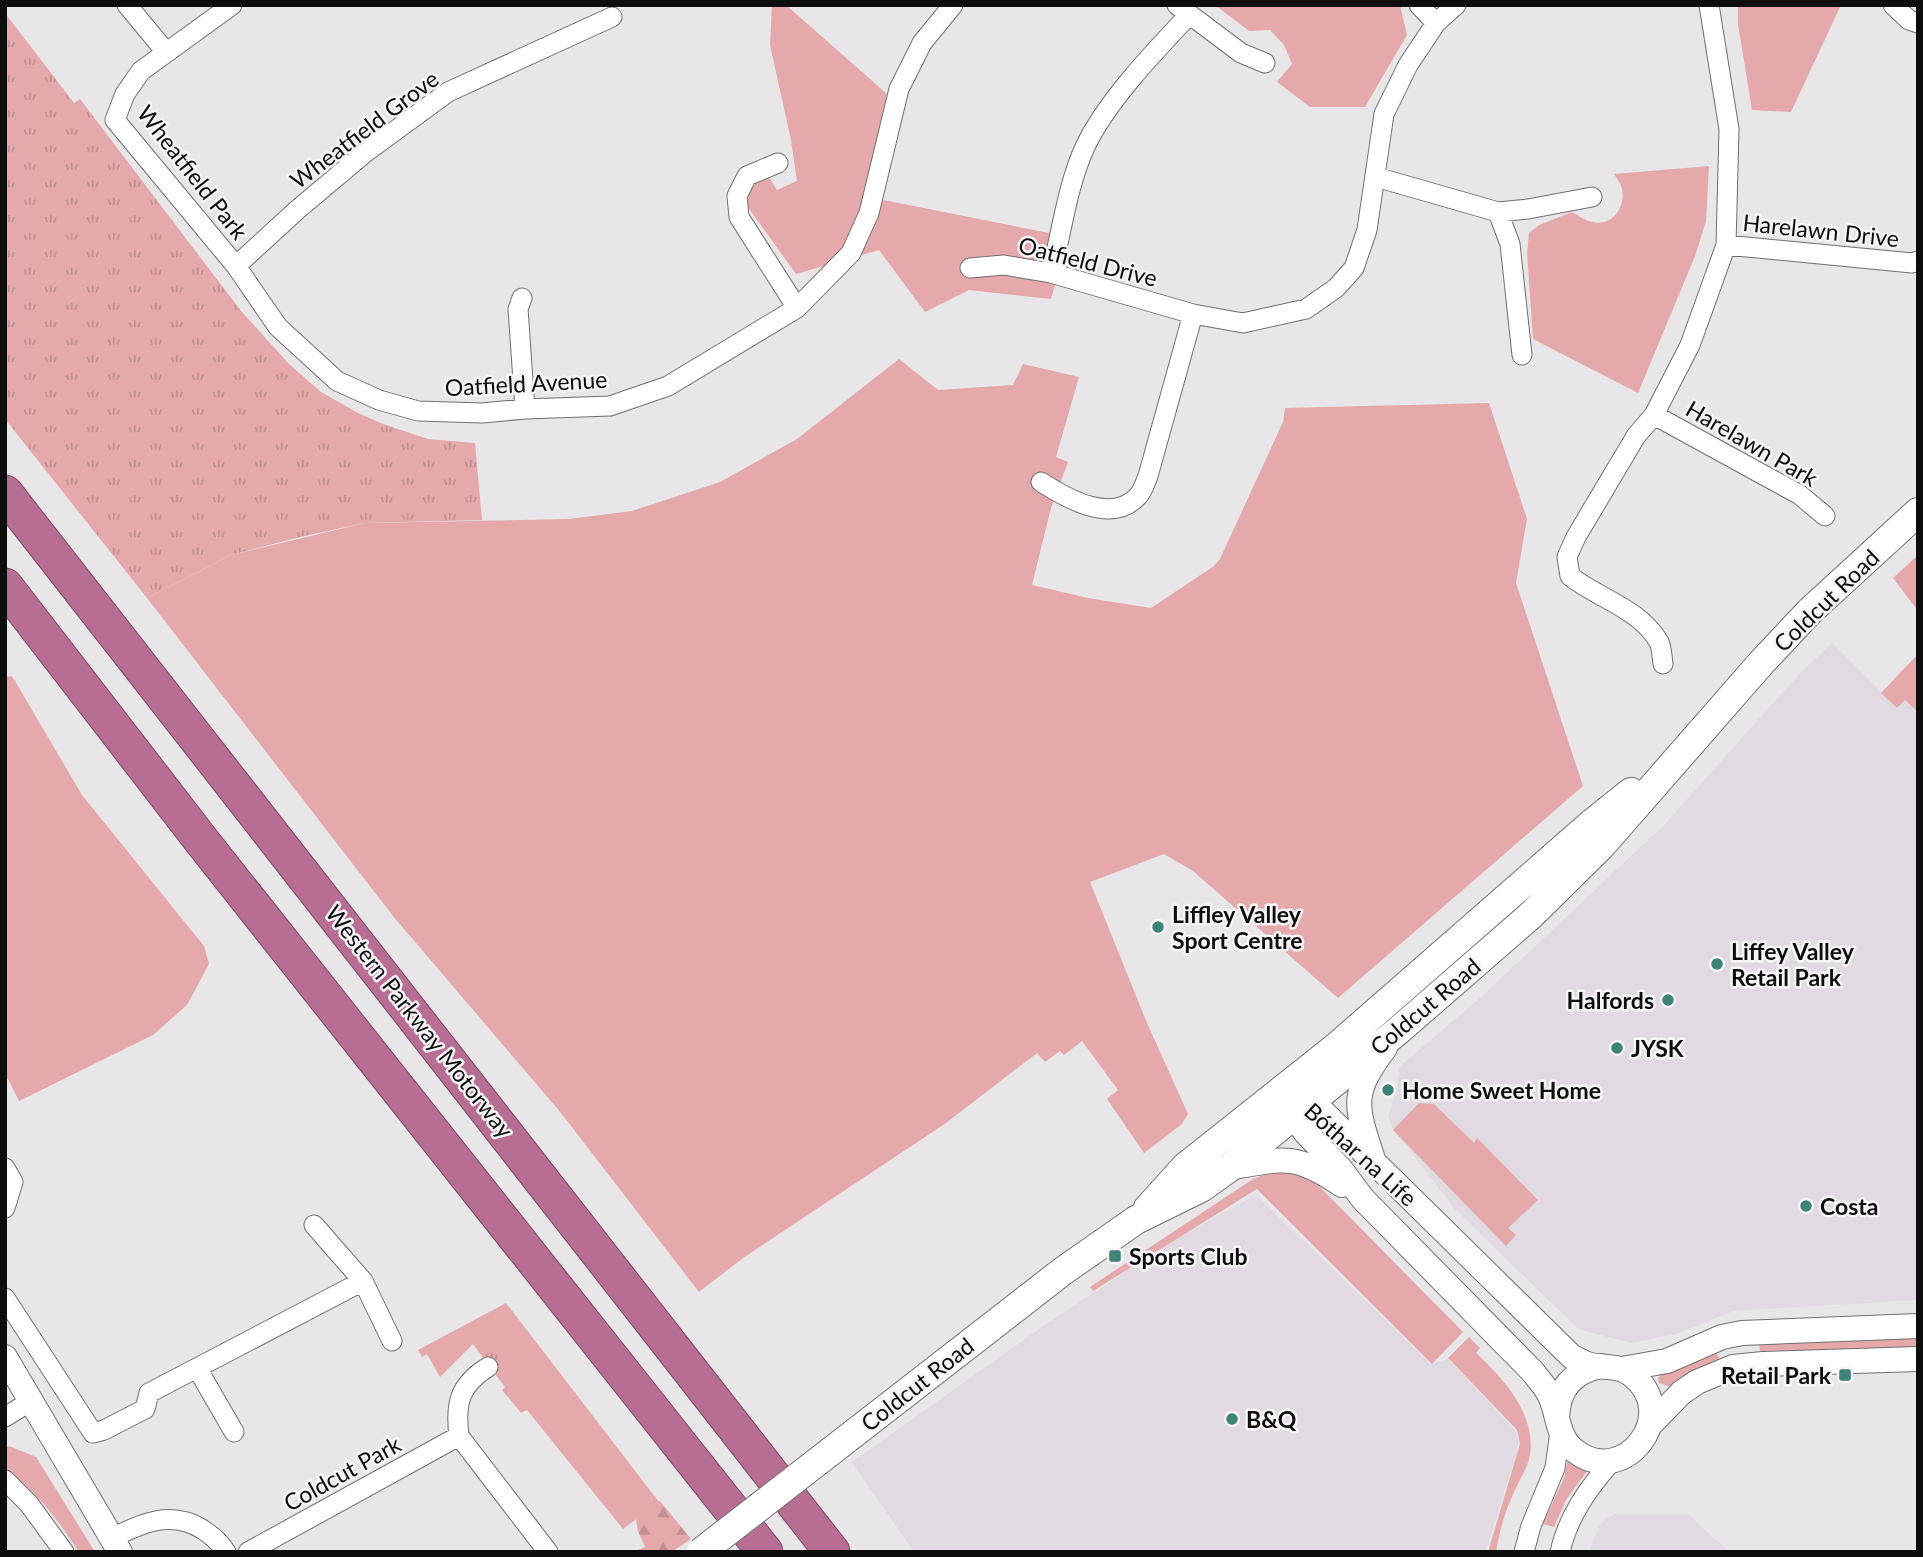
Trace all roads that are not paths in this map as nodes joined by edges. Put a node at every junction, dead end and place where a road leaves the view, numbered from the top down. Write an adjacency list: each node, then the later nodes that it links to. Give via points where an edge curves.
1 (127, 5): 12 (street)
2 (232, 5): 12 (street)
3 (953, 5): 24 (street, Oatfield Avenue, via 922,43 900,89 869,213 851,253)
4 (1419, 5): 10 (street)
5 (1456, 5): 10 (street, Oatfield Drive)
6 (1709, 5): 18 (street, Harelawn Park, via 1729,129)
7 (1893, 5): 11 (street)
8 (1183, 10): 13 (street, via 1241,53); 22 (street, via 1085,147)
9 (612, 18): 20 (street, Wheatfield Grove, via 448,92 366,152)
10 (1436, 23): 15 (street, Oatfield Drive, via 1384,114)
11 (1918, 23)
12 (166, 52): 20 (street, Wheatfield Park, via 141,71 115,120)
13 (1265, 63)
14 (778, 163): 24 (street, via 747,176 737,196 739,217)
15 (1376, 177): 17 (street); 25 (street, Oatfield Drive, via 1358,256 1336,288 1306,309 1243,323)
16 (1592, 197): 17 (street)
17 (1498, 212): 26 (street, via 1510,244)
18 (1726, 245): 19 (street, Harelawn Drive); 28 (street, Harelawn Park, via 1690,345)
19 (1916, 265)
20 (236, 266): 27 (street, Oatfield Avenue, via 278,327 337,381 418,411)
21 (970, 268): 22 (street, Oatfield Drive, via 1004,265)
22 (1051, 273): 25 (street, Oatfield Drive)
23 (522, 298): 27 (street, via 518,309)
24 (797, 308): 27 (street, Oatfield Avenue, via 668,386 610,406)
25 (1193, 314): 29 (street, via 1140,495 1127,506 1108,510 1066,498)
26 (1522, 355)
27 (525, 409)
28 (1654, 415): 32 (street, Harelawn Park, via 1800,495); 34 (street, Harelawn Park, via 1636,436 1567,557 1570,576 1639,619 1660,644)
29 (1041, 482)
30 (5, 493): 69 (highway, Western Parkway Motorway)
31 (1918, 512): 35 (main road, Coldcut Road, via 1810,611)
32 (1825, 516)
33 (5, 586): 68 (highway)
34 (1663, 664)
35 (1681, 753): 36 (main road, Coldcut Road, via 1594,854); 37 (main road, Coldcut Road, via 1591,824 1336,1047)
36 (1399, 1030): 37 (main road, Coldcut Road); 38 (street, via 1370,1068 1360,1092 1358,1110)
37 (1295, 1103): 38 (street, Bóthar na Life); 40 (main road, Coldcut Road); 41 (street, Bóthar na Life, via 1306,1133); 43 (main road, Coldcut Road, via 1185,1167)
38 (1373, 1160): 52 (street, Bóthar na Life, via 1572,1357)
39 (5, 1168): 42 (street, via 13,1182)
40 (1229, 1168): 41 (street, via 1288,1159 1315,1166); 43 (main road, Coldcut Road, via 1201,1188)
41 (1363, 1199): 56 (street, Bóthar na Life, via 1533,1372 1549,1394)
42 (5, 1208)
43 (1136, 1220): 67 (main road, Coldcut Road, bridge, via 1063,1271)
44 (314, 1225): 45 (street)
45 (363, 1281): 48 (street); 53 (street)
46 (5, 1298): 53 (street, via 93,1433 145,1409 149,1393)
47 (1918, 1325): 52 (street, via 1742,1333 1667,1361)
48 (392, 1341)
49 (5, 1357): 54 (street)
50 (1918, 1359): 57 (street, via 1733,1367 1689,1387)
51 (488, 1367): 59 (street, via 460,1396)
52 (1611, 1367): 56 (street, via 1579,1373 1563,1389 1557,1403); 57 (street, Bóthar na Life, via 1642,1385 1652,1411)
53 (197, 1368): 58 (street)
54 (30, 1401): 55 (street); 62 (street)
55 (5, 1417)
56 (1558, 1425): 60 (street, Bóthar na Life, via 1576,1452 1600,1461); 70 (street, via 1555,1468)
57 (1650, 1425): 60 (street, via 1637,1448)
58 (234, 1432)
59 (459, 1436): 65 (street, Coldcut Park); 66 (street)
60 (1613, 1460): 71 (street, via 1589,1487 1569,1522)
61 (5, 1479): 63 (street)
62 (116, 1545): 64 (street, via 137,1526 173,1517 195,1525 219,1541)
63 (64, 1552)
64 (226, 1552)
65 (248, 1552)
66 (548, 1552)
67 (701, 1552)
68 (765, 1552)
69 (832, 1552)
70 (1524, 1552)
71 (1560, 1552)

